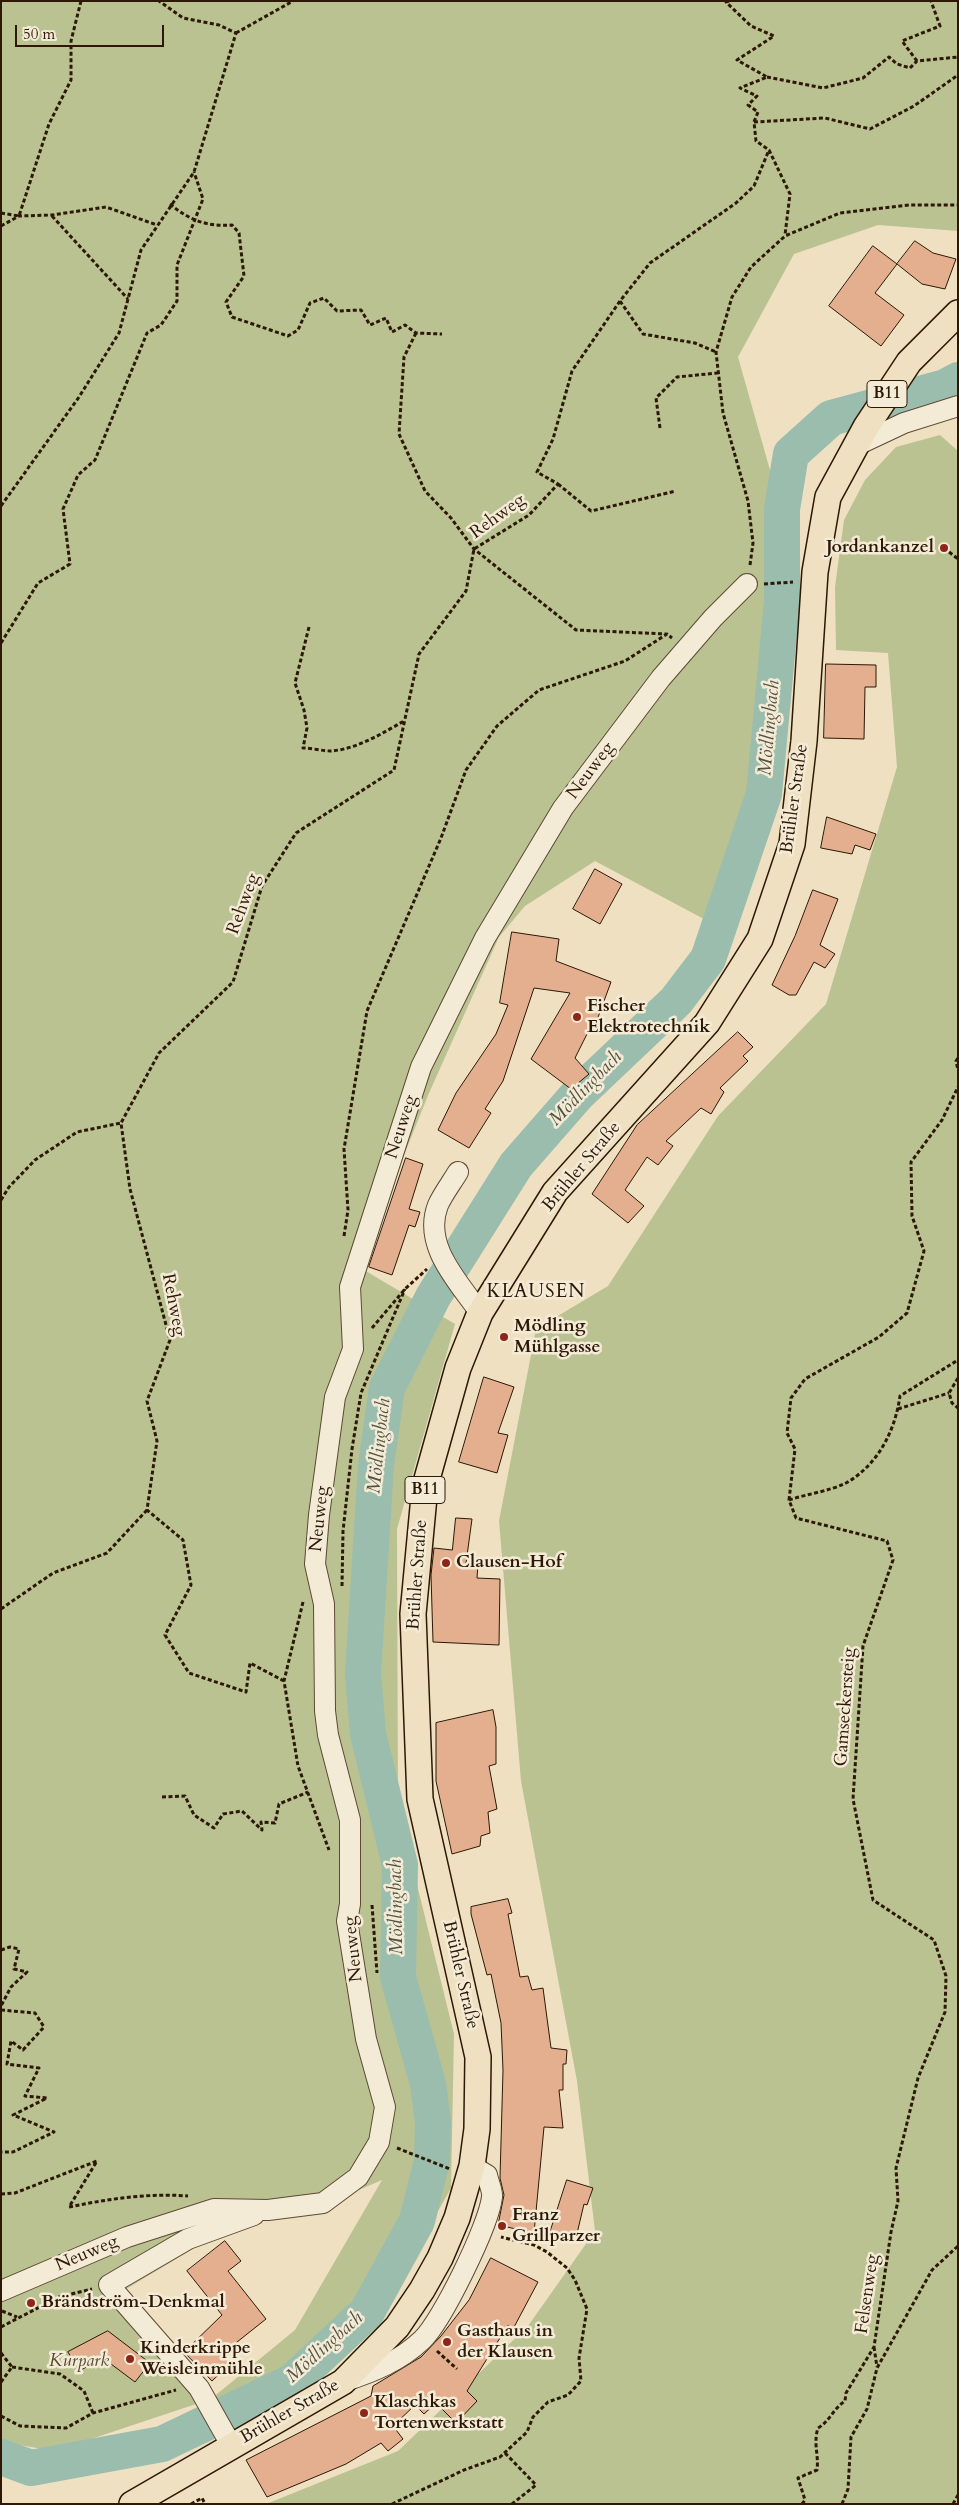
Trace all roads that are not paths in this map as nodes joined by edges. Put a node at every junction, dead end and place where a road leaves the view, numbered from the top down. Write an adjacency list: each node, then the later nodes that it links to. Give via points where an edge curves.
1 (958, 313): 3 (main road, Brühler Straße / B11, via 909,362)
2 (956, 406): 3 (street)
3 (860, 436): 6 (main road, Brühler Straße / B11, via 828,497 815,572 804,742 792,844 760,938 707,1023 556,1192)
4 (747, 584): 8 (street, Neuweg, via 661,678 563,808 485,938 421,1066 350,1287 353,1349 335,1397 315,1564 324,1604 326,1719 350,1820 350,1904 347,1920 366,2039 386,2107 379,2142 358,2177 323,2203)
5 (458, 1172): 6 (street, via 438,1206 434,1233 441,1258)
6 (480, 1312): 7 (main road, Brühler Straße / B11, via 458,1368 425,1486 413,1614 420,1799 478,2057 477,2119)
7 (464, 2169): 10 (main road, Brühler Straße / B11, via 457,2218 422,2290 397,2327); 10 (street, via 487,2175 493,2196 481,2232 447,2303 423,2339 379,2370)
8 (268, 2210): 9 (street, Neuweg, via 214,2209 127,2237); 11 (street, via 188,2239 109,2285 199,2388)
9 (1, 2291)
10 (343, 2382): 12 (main road, Brühler Straße / B11)
11 (226, 2436)
12 (132, 2504)

